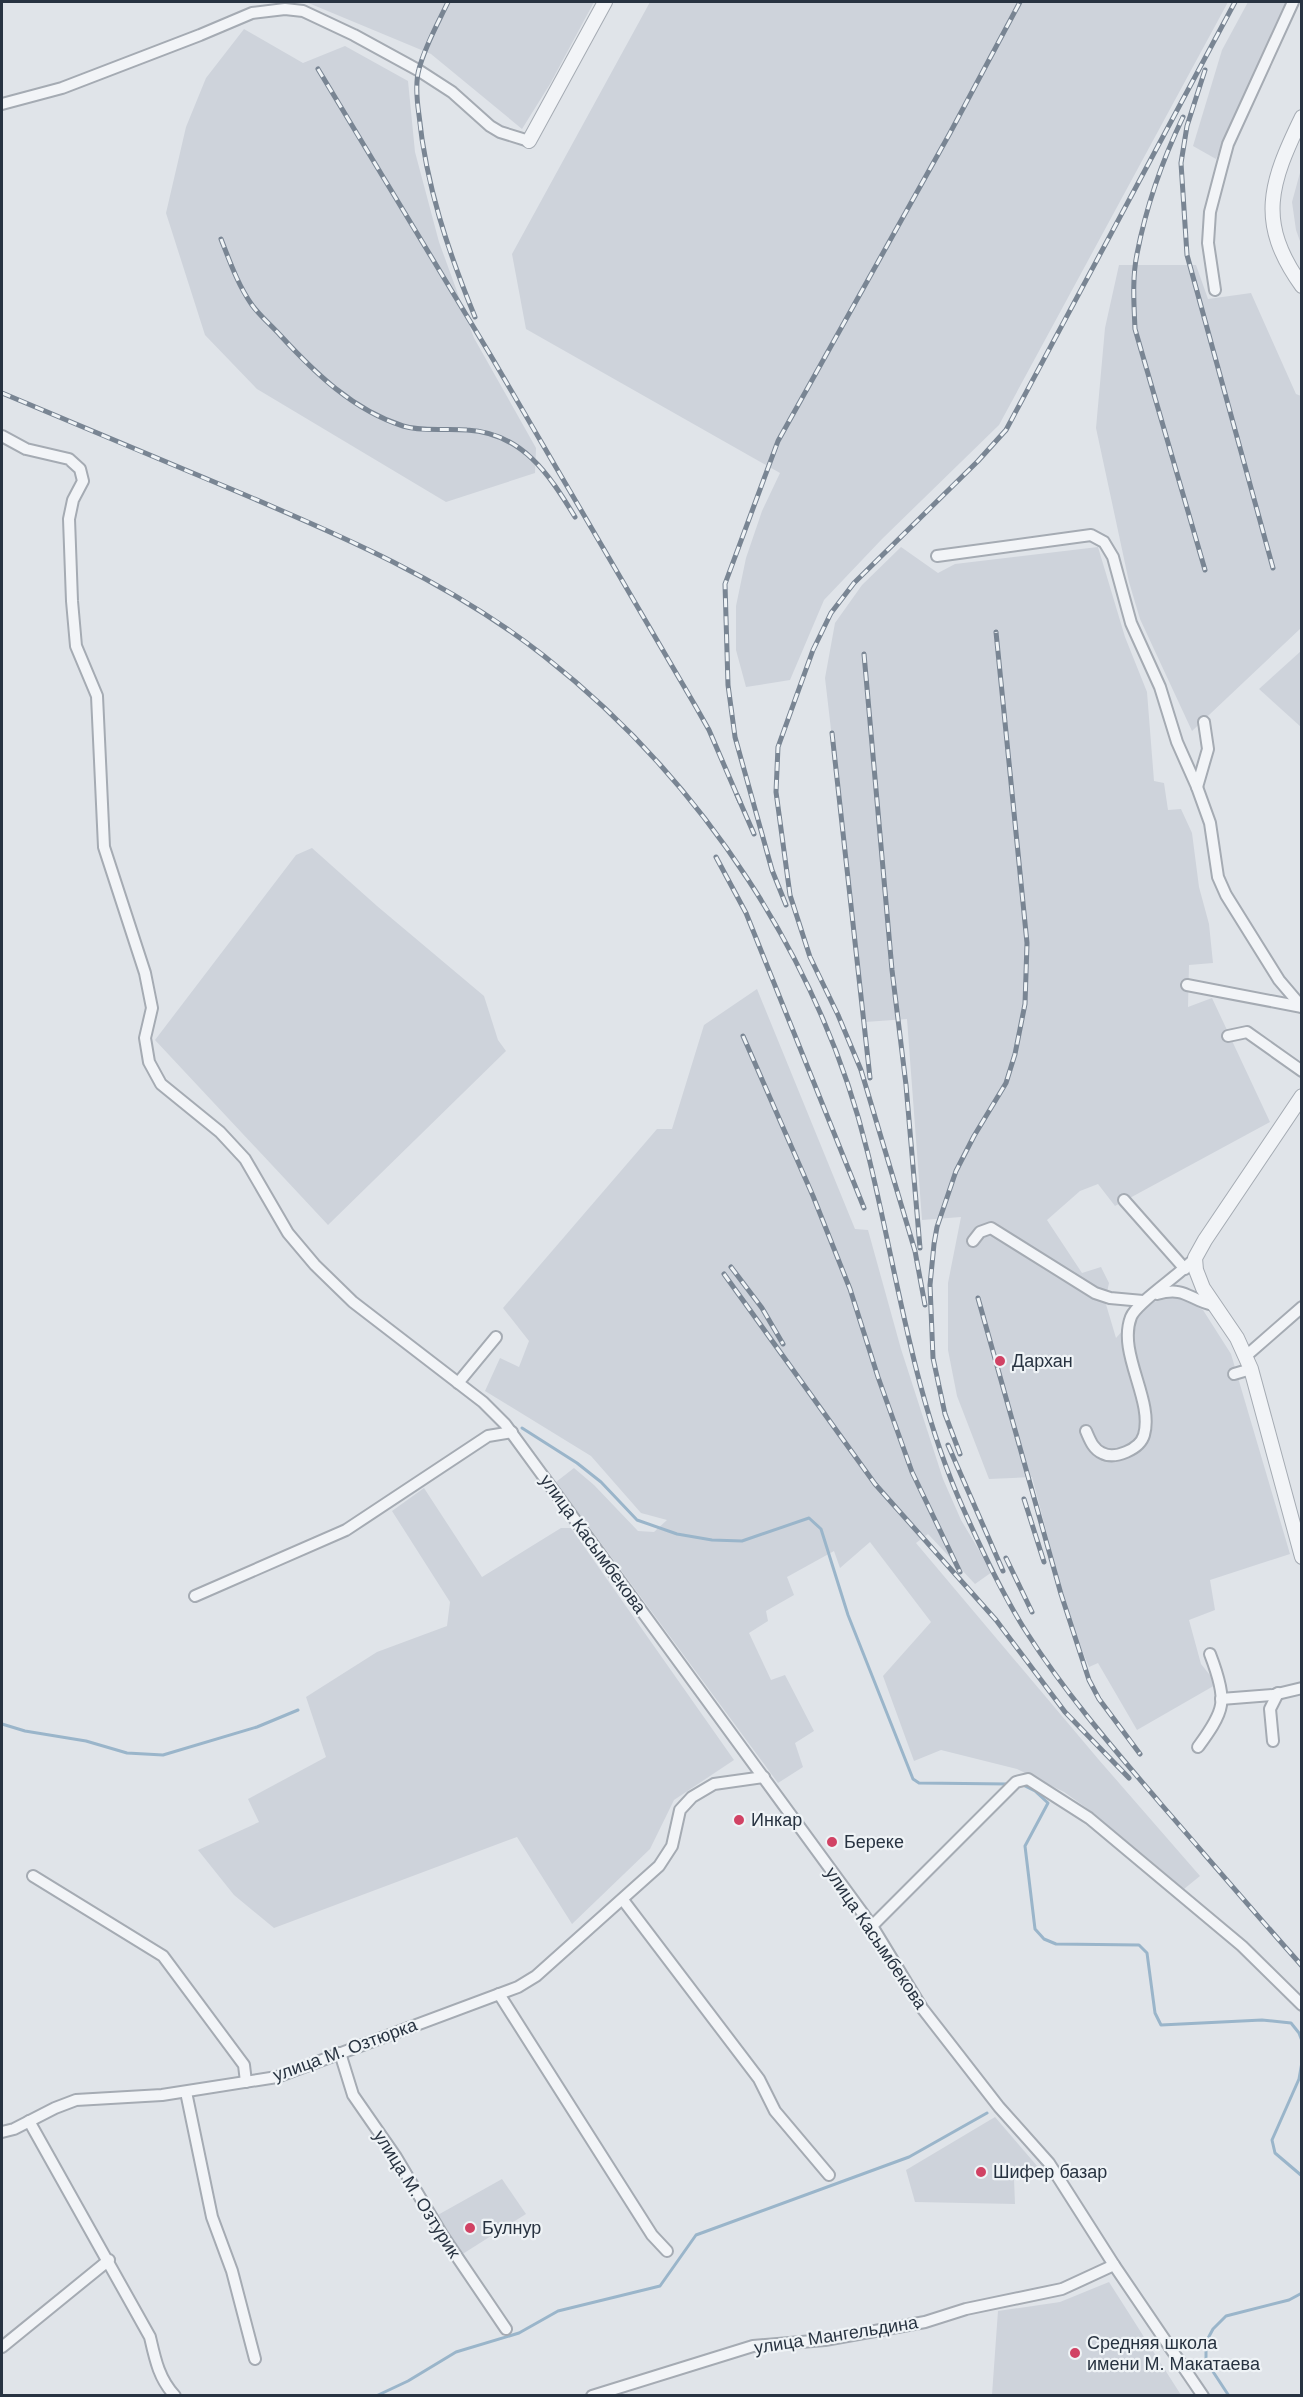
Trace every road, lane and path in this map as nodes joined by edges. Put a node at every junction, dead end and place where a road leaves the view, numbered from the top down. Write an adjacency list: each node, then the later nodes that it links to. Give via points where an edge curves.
1 (605, 2): 5 (street)
2 (1293, 2): 7 (street, via 1228,144 1210,212 1208,243)
3 (2, 104): 5 (street, via 62,88 252,13 285,9 303,11 354,35 452,92 500,132)
4 (1302, 117): 6 (street, via 1283,156 1272,207 1277,242)
5 (529, 141)
6 (1302, 286)
7 (1215, 290)
8 (2, 436): 27 (street, улица Касымбекова, via 26,449 69,459 80,469 82,481 69,519 76,646 97,696 104,847 145,973 152,1008 145,1038 149,1062 161,1084 220,1132 245,1159 288,1233 315,1265 353,1302)
9 (937, 556): 11 (street, via 1091,535 1104,542 1113,557 1131,623 1160,687 1177,742)
10 (1204, 722): 11 (street, via 1208,749)
11 (1197, 787): 13 (street, via 1210,823 1213,858 1222,886 1279,980)
12 (1187, 985): 13 (street)
13 (1302, 1007)
14 (1228, 1036): 15 (street, via 1247,1032)
15 (1302, 1071)
16 (1302, 1096): 19 (street)
17 (1124, 1200): 20 (street)
18 (973, 1241): 21 (street, via 980,1232 991,1228 1095,1293 1110,1298)
19 (1195, 1258): 20 (street); 22 (street, via 1200,1280)
20 (1185, 1269): 21 (street)
21 (1148, 1298): 22 (street, via 1174,1291); 29 (street, via 1132,1314 1127,1330 1143,1402 1142,1440 1129,1450 1106,1455 1091,1444)
22 (1213, 1305): 25 (street)
23 (1302, 1307): 25 (street)
24 (496, 1337): 27 (street)
25 (1249, 1362): 26 (street); 30 (street)
26 (1234, 1374)
27 (458, 1383): 28 (street, улица Касымбекова)
28 (508, 1428): 31 (street, via 488,1436 346,1530); 38 (street, улица Касымбекова)
29 (1086, 1431)
30 (1302, 1557)
31 (195, 1596)
32 (1210, 1654): 35 (street, via 1219,1678)
33 (1302, 1688): 34 (street)
34 (1278, 1693): 35 (street); 36 (street, via 1270,1709)
35 (1221, 1699): 37 (street, via 1220,1709)
36 (1273, 1740)
37 (1198, 1748)
38 (764, 1777): 40 (street, улица М. Озтюрка, via 714,1784 692,1797 680,1810 672,1846 659,1866); 41 (street, улица Касымбекова)
39 (33, 1876): 45 (street, via 163,1956 244,2065)
40 (623, 1900): 42 (street, улица М. Озтюрка, via 536,1976); 49 (street, via 759,2079 775,2111)
41 (872, 1926): 43 (street, via 1016,1782 1028,1779 1089,1818 1242,1946); 52 (street, улица Касымбекова, via 922,2008 999,2107 1049,2163)
42 (499, 1994): 44 (street, улица М. Озтюрка); 50 (street, via 652,2235)
43 (1302, 2005)
44 (340, 2054): 45 (street, улица М. Озтюрка, via 277,2077); 53 (street, улица М. Озтурик, via 353,2095)
45 (246, 2082): 46 (street, улица М. Озтюрка)
46 (186, 2092): 47 (street, улица М. Озтюрка, via 76,2100); 55 (street, via 212,2217 232,2271)
47 (29, 2121): 48 (street, улица М. Озтюрка); 51 (street)
48 (2, 2132)
49 (830, 2175)
50 (667, 2251)
51 (109, 2260): 54 (street); 56 (street, via 150,2337 164,2384)
52 (1114, 2265): 57 (street, улица Мангельдина, via 1062,2289 966,2309 925,2322 825,2340 753,2346); 58 (street, улица Касымбекова)
53 (506, 2329)
54 (2, 2347)
55 (255, 2359)
56 (174, 2396)
57 (592, 2396)
58 (1203, 2396)

